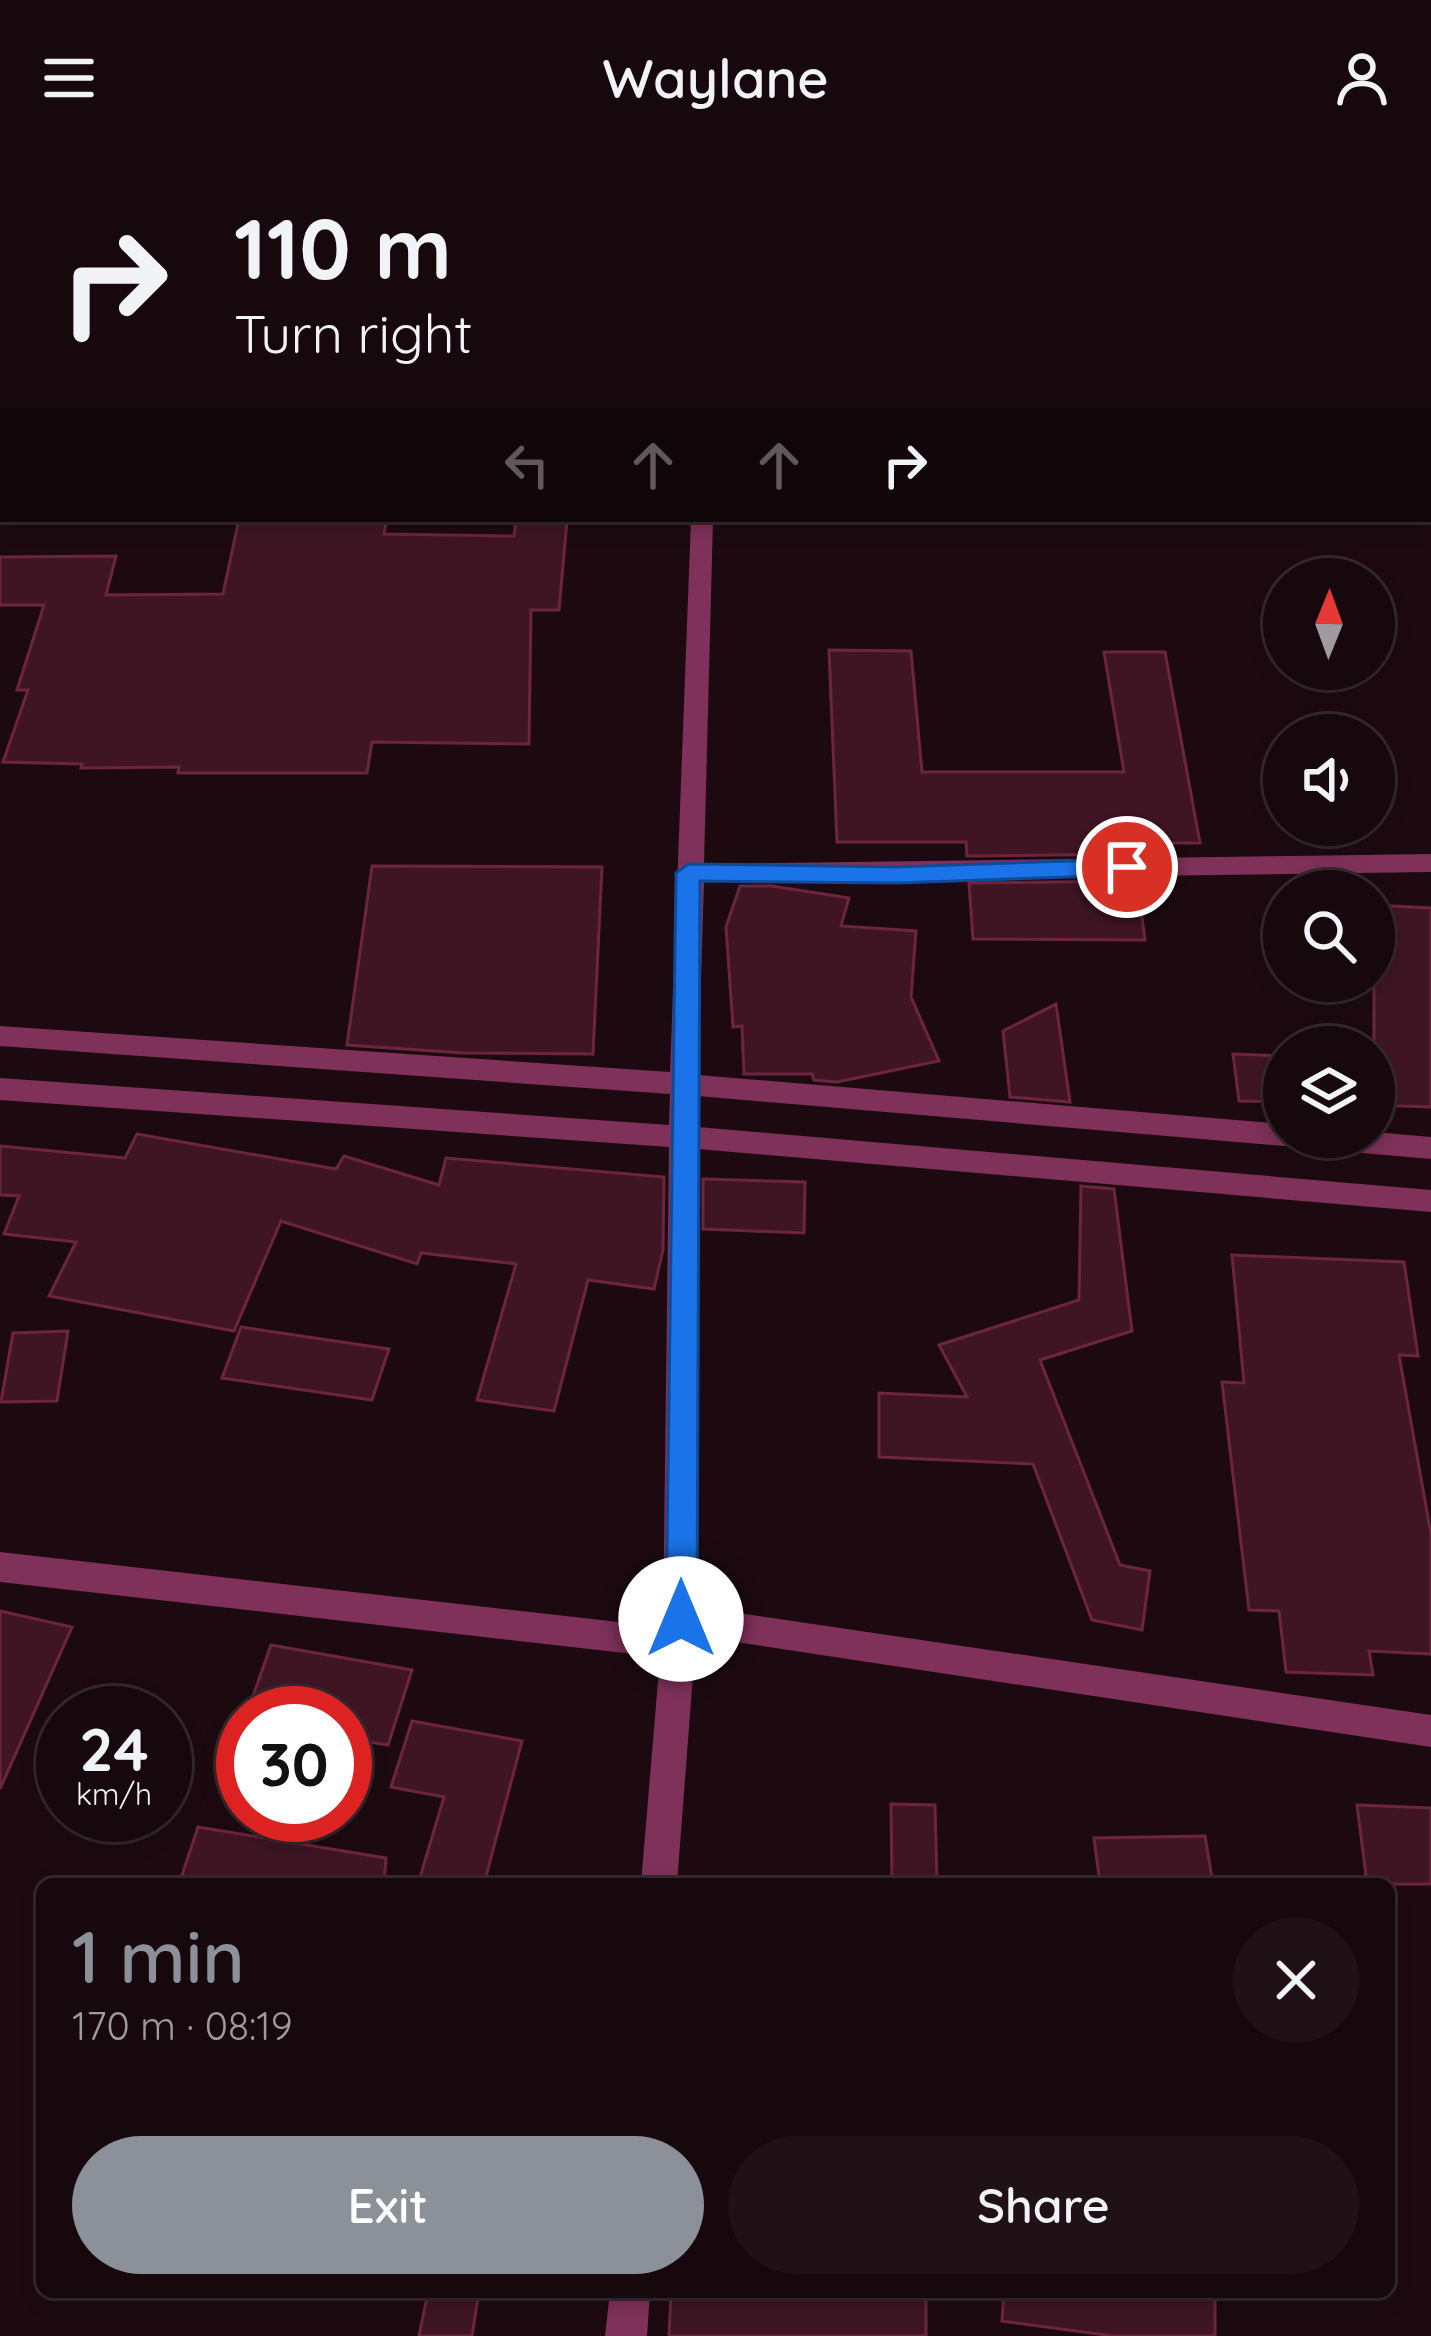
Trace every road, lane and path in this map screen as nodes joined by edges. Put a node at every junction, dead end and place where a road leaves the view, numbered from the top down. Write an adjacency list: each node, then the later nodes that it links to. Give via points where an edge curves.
1 (702, 522): 3 (street)
2 (1431, 863): 3 (street)
3 (688, 873): 5 (street)
4 (0, 1036): 5 (street)
5 (684, 1084): 7 (street); 8 (street)
6 (0, 1089): 8 (street)
7 (1263, 1133)
8 (683, 1137): 11 (street); 13 (street)
9 (1395, 1145): 10 (street)
10 (1431, 1148)
11 (1431, 1201)
12 (0, 1568): 13 (street)
13 (679, 1632): 14 (street); 15 (street)
14 (1431, 1731)
15 (659, 1878)
16 (629, 2298): 17 (street)
17 (626, 2336)

